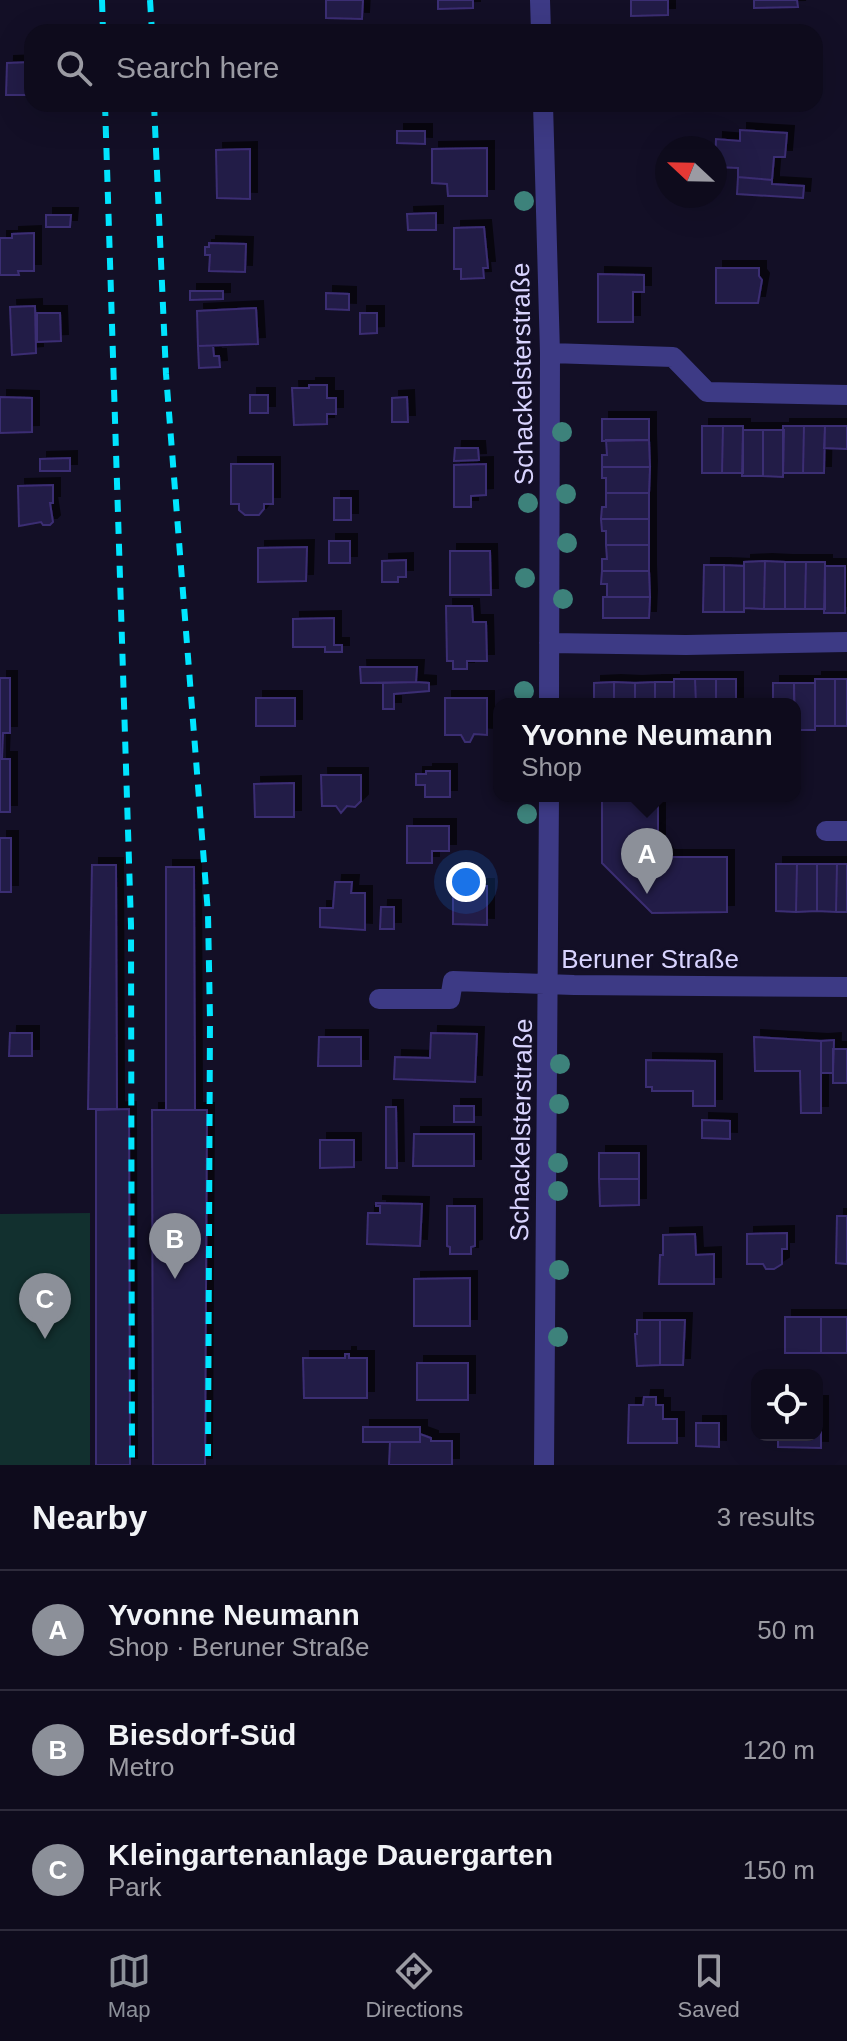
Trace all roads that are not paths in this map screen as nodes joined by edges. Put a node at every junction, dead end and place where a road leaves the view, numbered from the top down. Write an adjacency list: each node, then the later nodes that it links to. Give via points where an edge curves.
1 (540, 0): 2 (street)
2 (541, 24)
3 (543, 112): 4 (street, Schackelsterstraße)
4 (550, 353): 5 (street, via 673,357 707,392); 7 (street, Schackelsterstraße)
5 (847, 395)
6 (847, 642): 7 (street)
7 (549, 643): 8 (street, Schackelsterstraße)
8 (549, 698)
9 (549, 802): 12 (street, Schackelsterstraße)
10 (826, 831): 11 (street)
11 (847, 831)
12 (548, 985): 13 (street, Beruner Straße); 14 (street, Beruner Straße, via 453,981 450,999); 15 (street, Schackelsterstraße)
13 (847, 987)
14 (379, 999)
15 (544, 1465)

